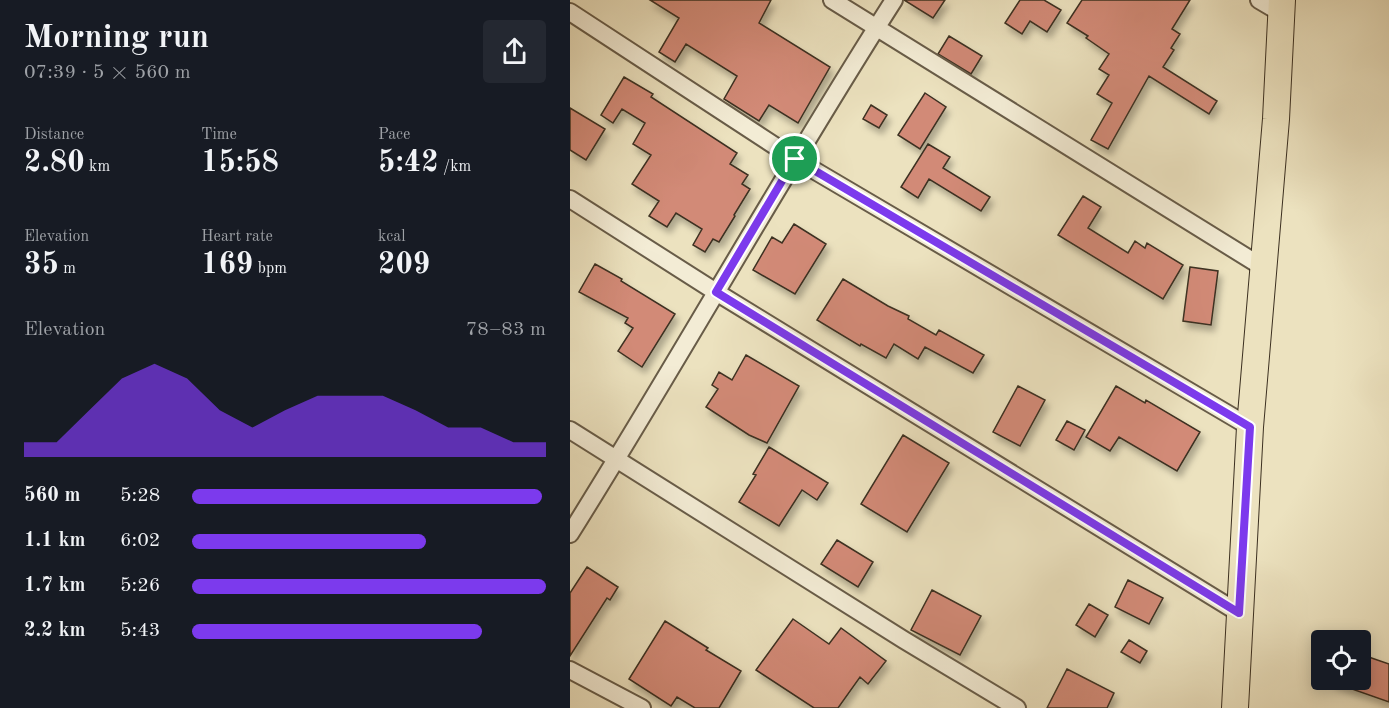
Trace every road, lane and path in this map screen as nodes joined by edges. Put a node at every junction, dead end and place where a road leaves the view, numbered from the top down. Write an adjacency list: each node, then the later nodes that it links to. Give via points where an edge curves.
1 (832, 0): 6 (street)
2 (894, 0): 6 (street)
3 (1259, 0): 4 (street)
4 (1282, 7): 9 (main road)
5 (570, 12): 7 (street)
6 (876, 28): 7 (street); 9 (street)
7 (795, 159): 10 (street); 11 (street)
8 (570, 199): 10 (street)
9 (1264, 268): 11 (main road)
10 (716, 292): 13 (street); 15 (street)
11 (1250, 427): 15 (main road)
12 (570, 430): 13 (street)
13 (617, 459): 14 (street); 18 (street)
14 (570, 534)
15 (1239, 613): 19 (main road)
16 (570, 670): 17 (street)
17 (642, 708)
18 (1017, 708)
19 (1235, 708)

